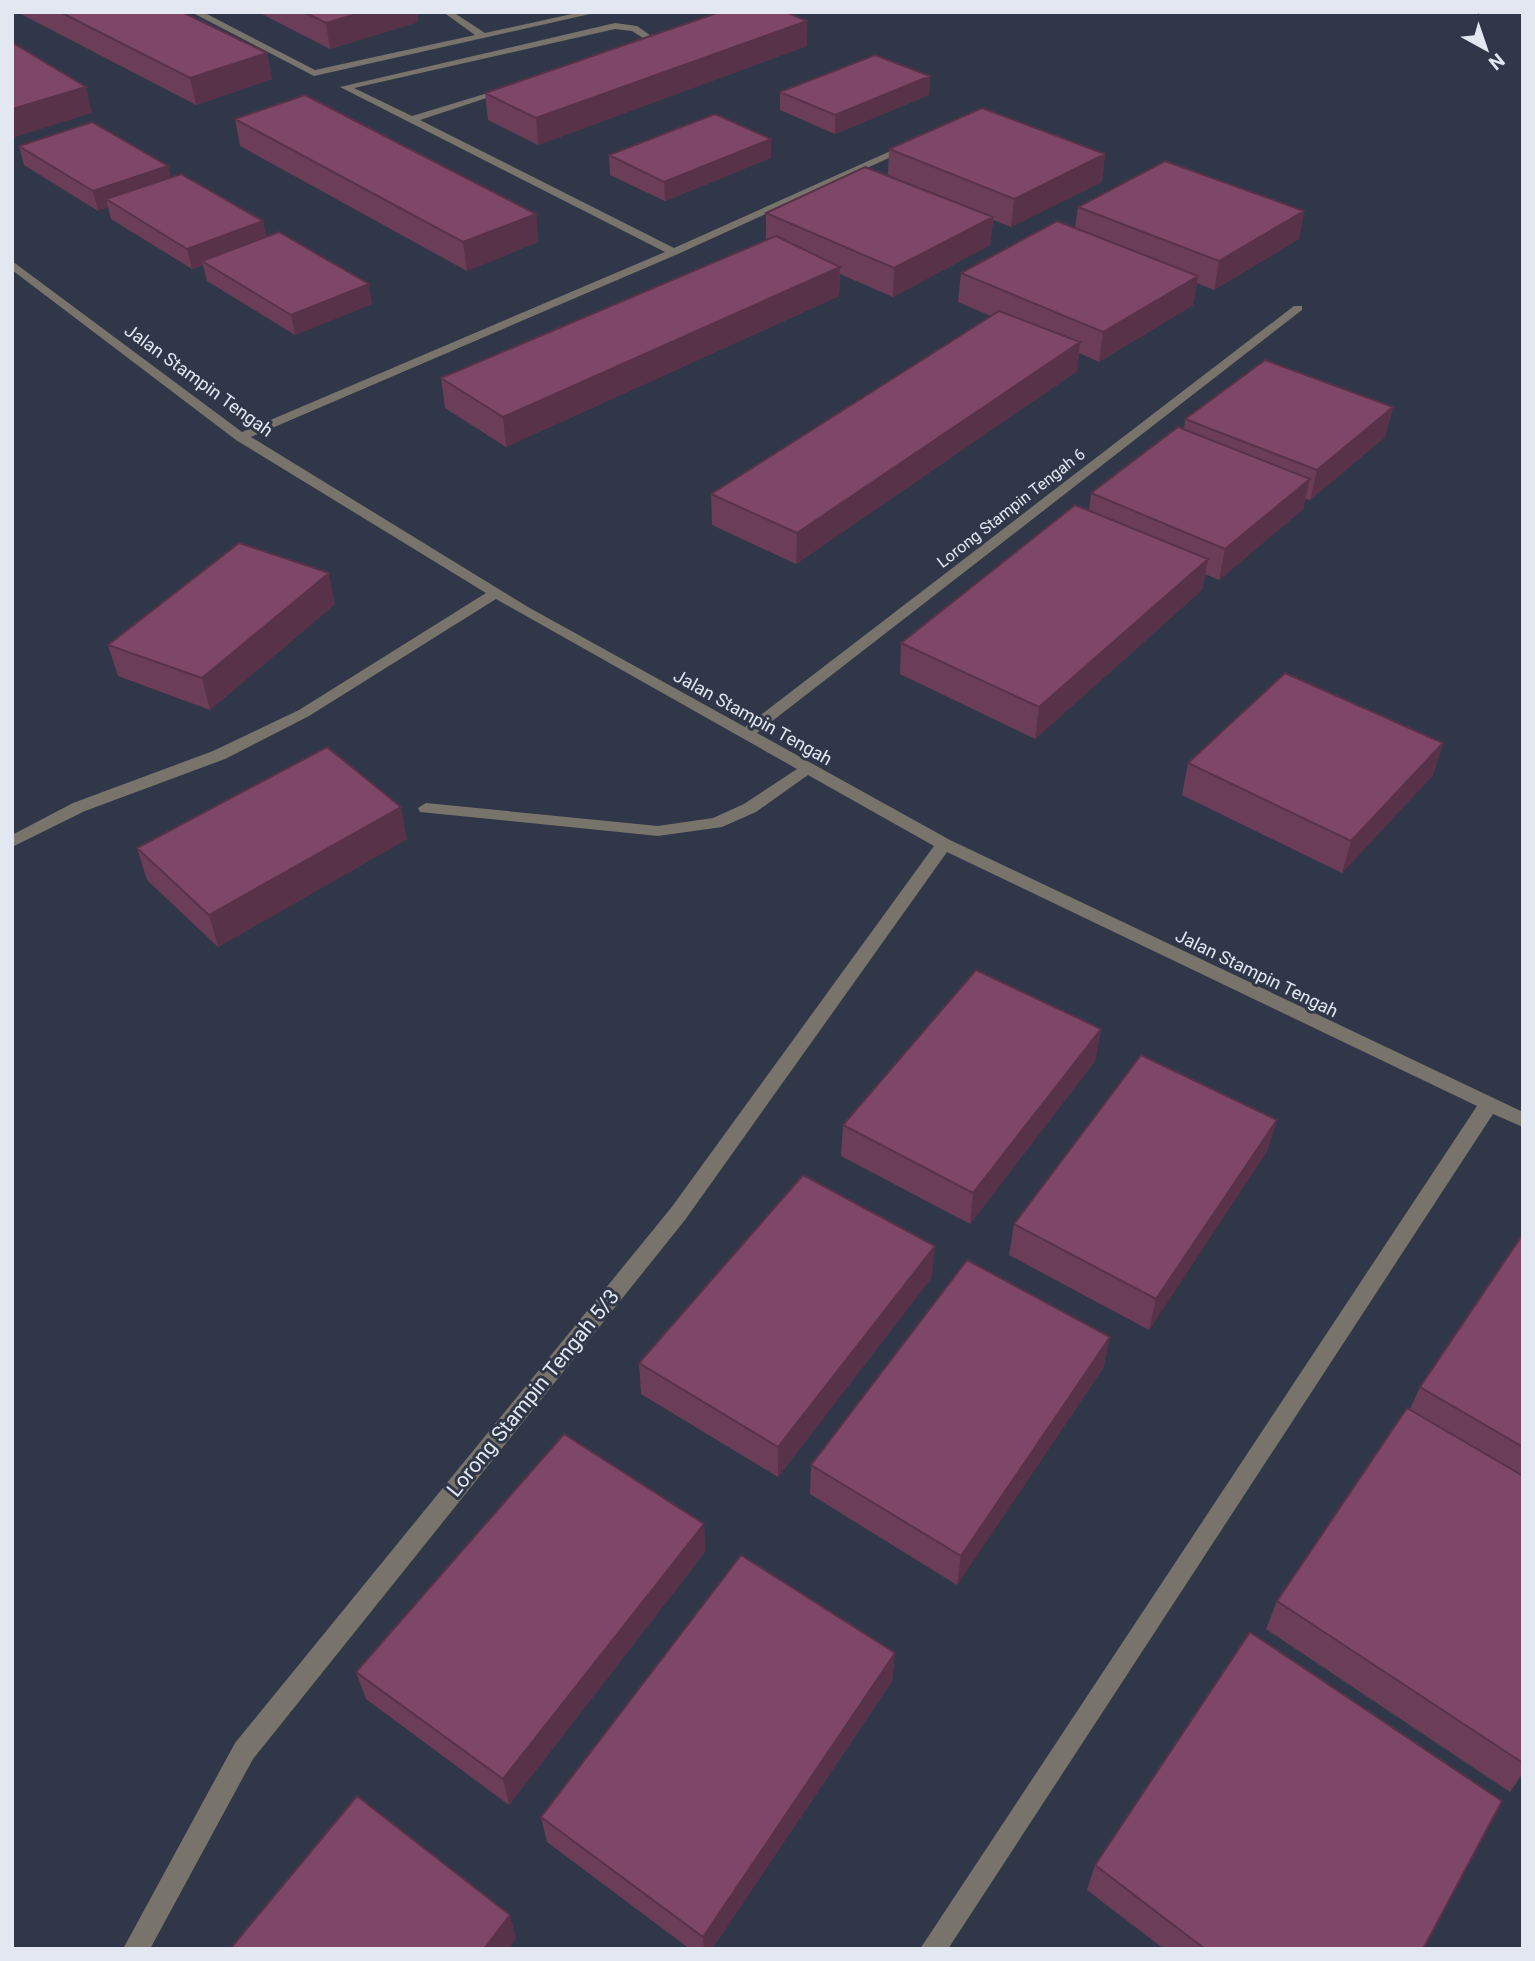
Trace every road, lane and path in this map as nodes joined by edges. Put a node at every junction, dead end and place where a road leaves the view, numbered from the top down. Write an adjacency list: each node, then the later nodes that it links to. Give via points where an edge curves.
1 (195, 12): 4 (street, via 314,73)
2 (447, 12): 4 (street)
3 (595, 12): 4 (street)
4 (484, 37)
5 (622, 51): 7 (street, via 649,38 634,28 602,28 345,88)
6 (517, 86): 7 (street)
7 (411, 120): 9 (street)
8 (915, 144): 9 (street)
9 (674, 252): 12 (street)
10 (12, 264): 12 (street, Jalan Stampin Tengah)
11 (1298, 308): 14 (street, Lorong Stampin Tengah 6)
12 (241, 438): 13 (street, Jalan Stampin Tengah)
13 (496, 593): 14 (street, Jalan Stampin Tengah); 17 (street, via 304,713 219,755 79,807)
14 (745, 735): 15 (street, Jalan Stampin Tengah)
15 (807, 769): 16 (street, via 750,808 716,823 658,831); 18 (street, Jalan Stampin Tengah)
16 (426, 808)
17 (12, 842)
18 (944, 844): 19 (street, Jalan Stampin Tengah); 21 (street, Lorong Stampin Tengah 5/3, via 678,1214 244,1751)
19 (1489, 1104): 20 (street, Jalan Stampin Tengah); 22 (street)
20 (1523, 1120)
21 (136, 1949)
22 (933, 1949)

